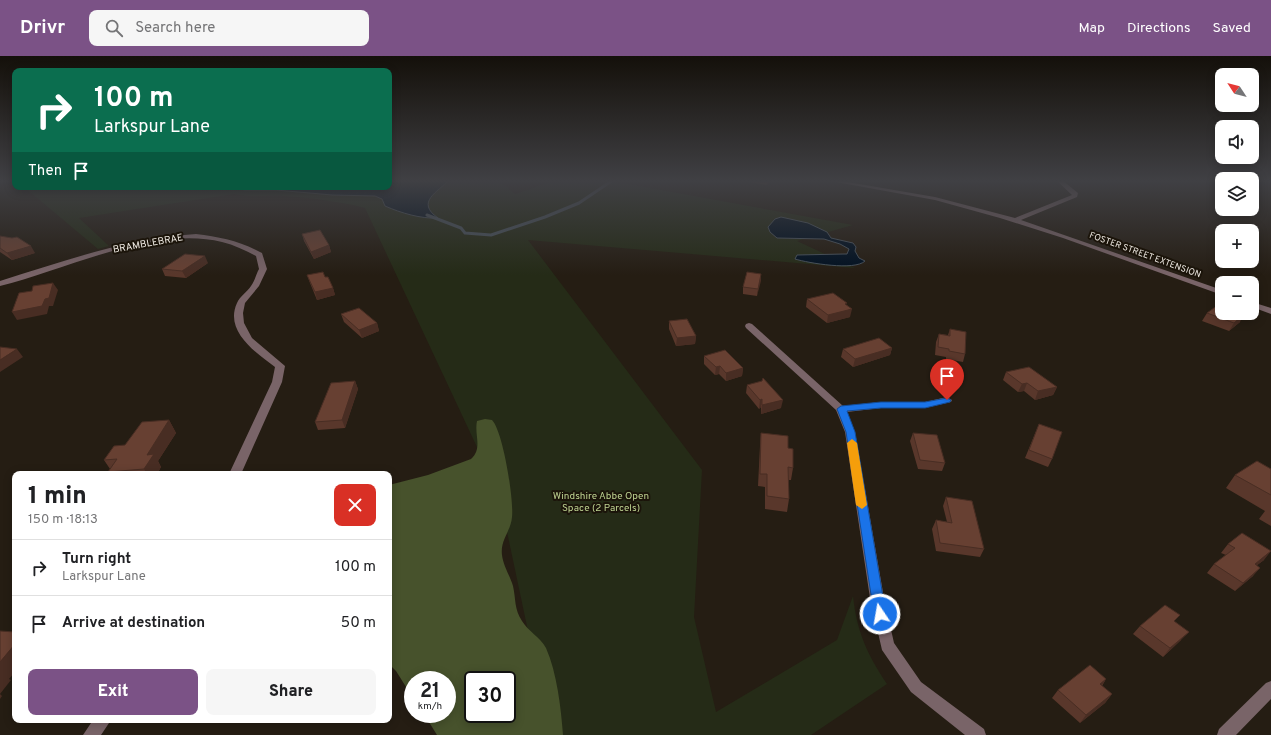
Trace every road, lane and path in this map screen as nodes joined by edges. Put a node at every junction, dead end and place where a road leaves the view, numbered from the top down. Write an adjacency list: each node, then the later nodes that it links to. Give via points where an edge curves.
1 (986, 212): 3 (street, FOSTER STREET EXTENSION)
2 (1036, 212): 3 (street)
3 (1015, 220): 5 (street, FOSTER STREET EXTENSION)
4 (0, 284): 11 (street, BRAMBLEBRAE, via 112,250 164,239 219,239 242,246 259,255 263,269 242,302 237,318 243,334 280,366 277,382)
5 (1215, 291)
6 (1259, 307): 7 (street)
7 (1271, 311)
8 (749, 326): 10 (street)
9 (947, 400): 10 (street, via 925,405 881,405)
10 (841, 409): 15 (street, via 850,432 887,645 916,687)
11 (236, 471)
12 (1271, 688): 16 (street)
13 (101, 723): 14 (street)
14 (91, 735)
15 (978, 735)
16 (1225, 735)

